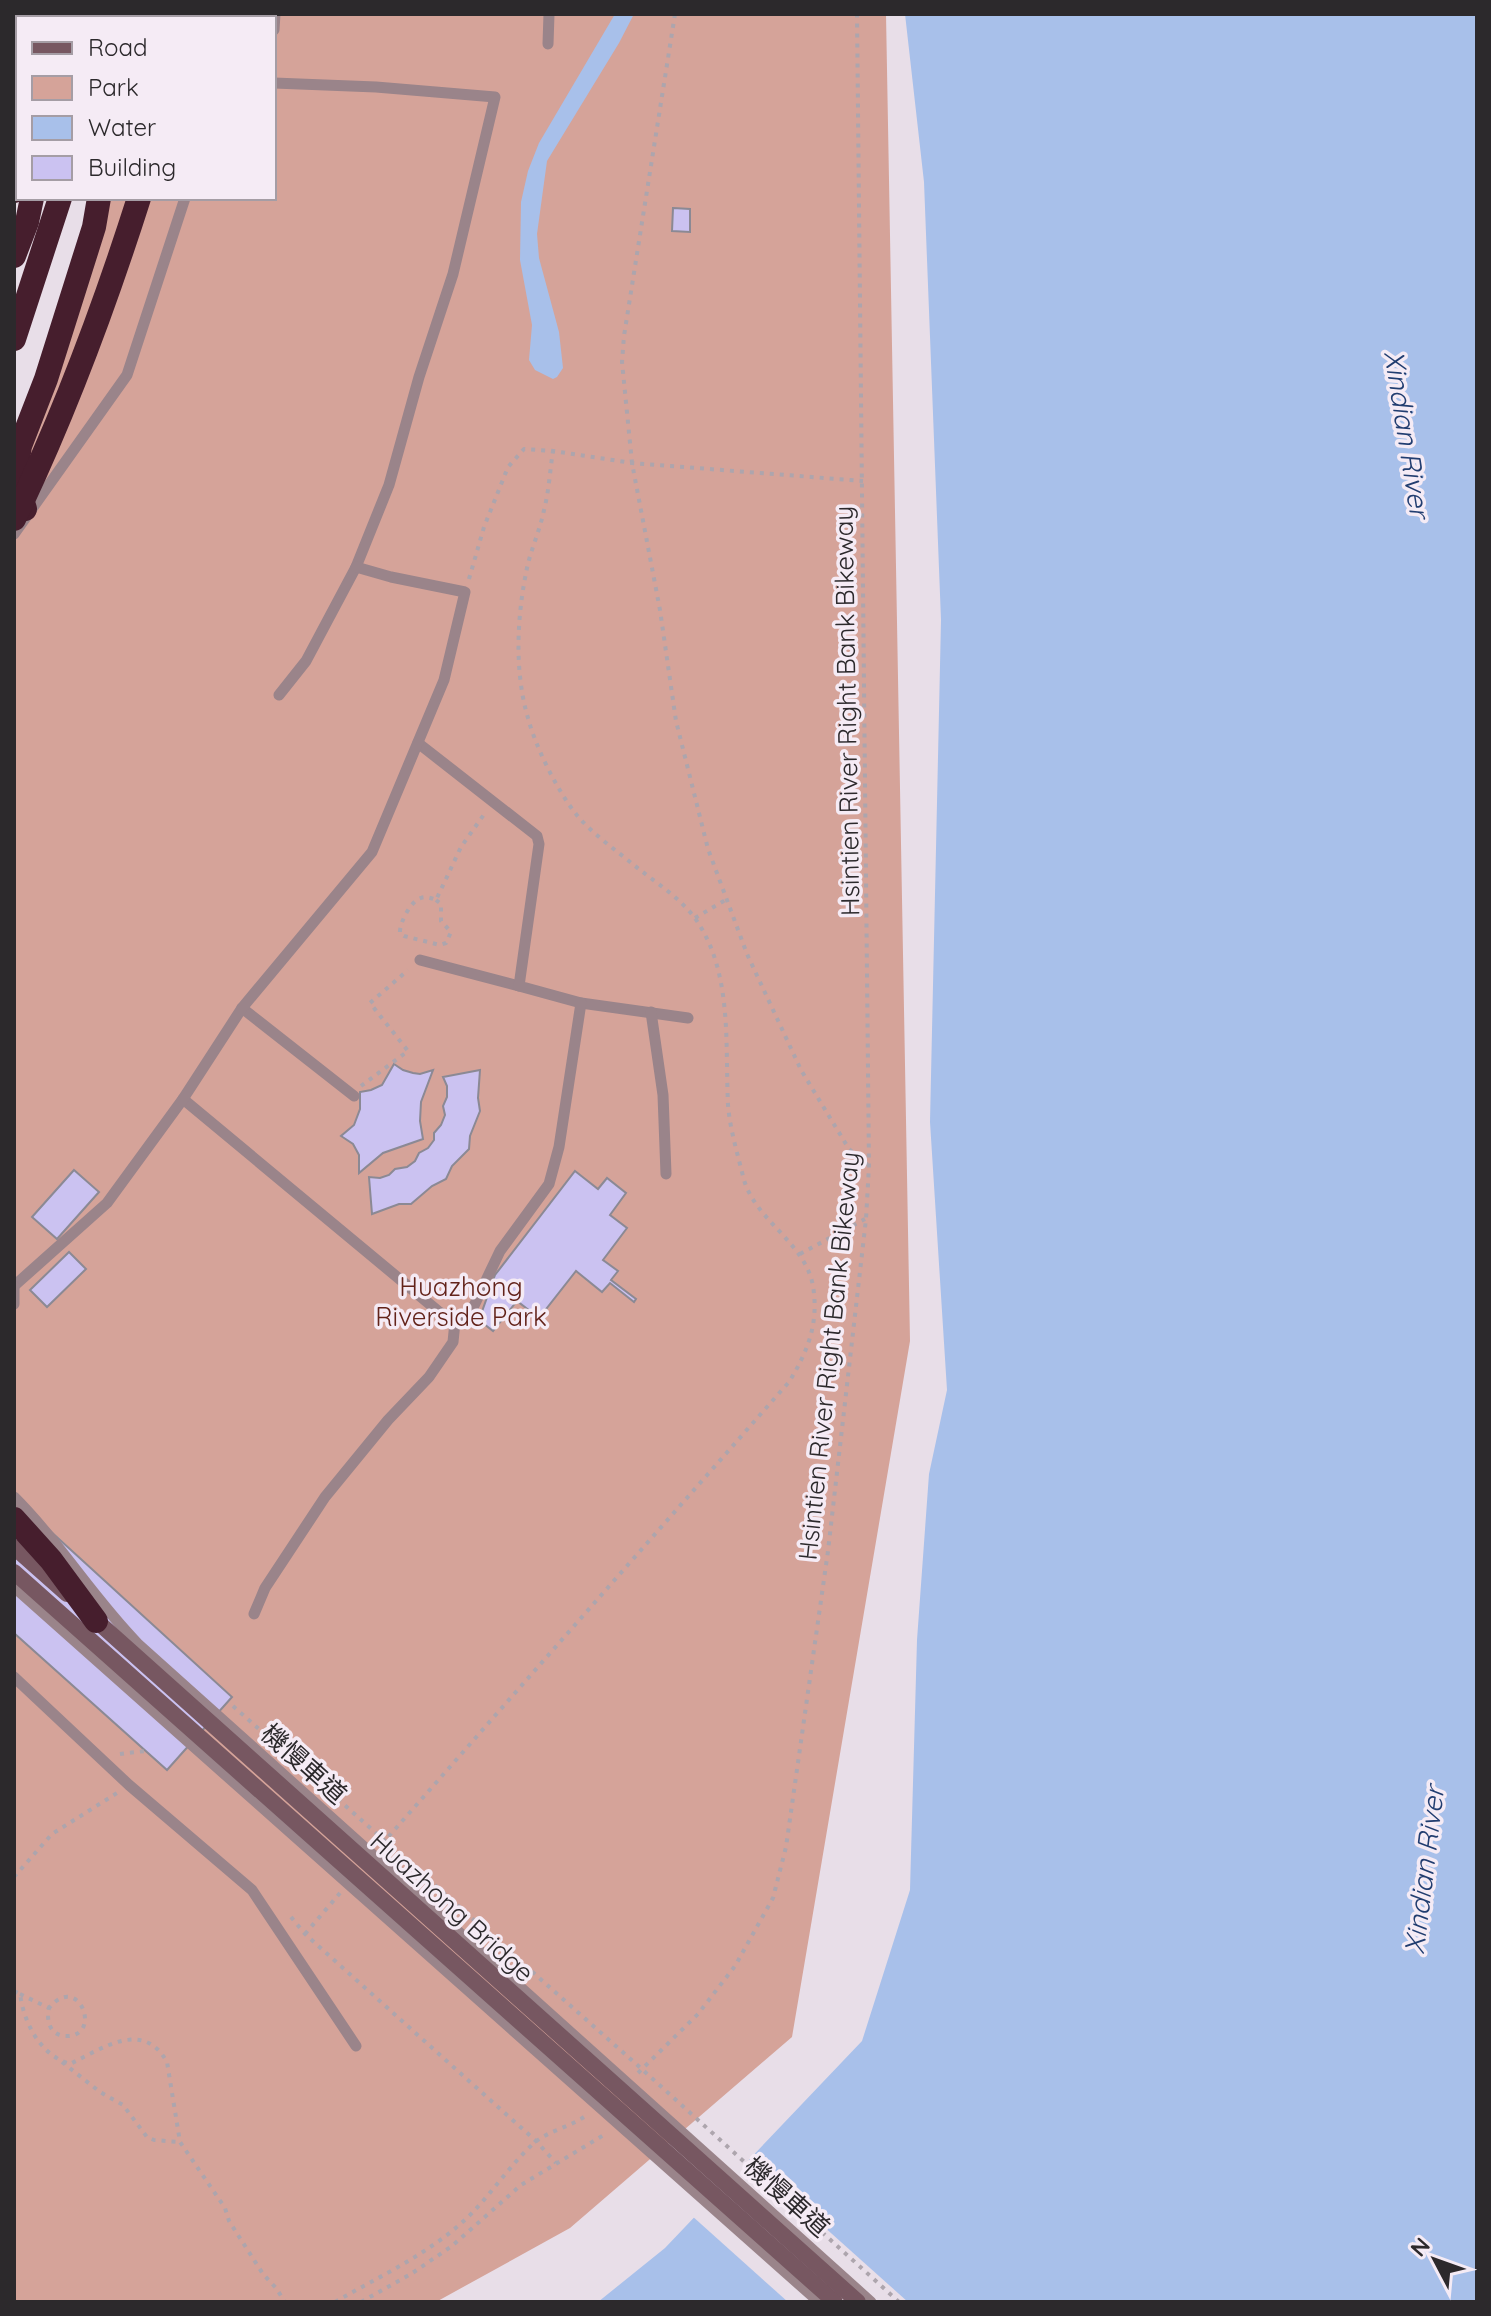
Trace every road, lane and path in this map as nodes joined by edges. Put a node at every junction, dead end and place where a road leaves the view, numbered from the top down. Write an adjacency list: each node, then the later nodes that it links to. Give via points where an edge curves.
1 (549, 14): 4 (lane)
2 (675, 14): 14 (path, via 624,336)
3 (857, 14): 15 (path, Hsintien River Right Bank Bikeway)
4 (548, 44)
5 (276, 83): 17 (lane, via 495,97 453,274 389,485)
6 (31, 200): 11 (highway)
7 (59, 200): 12 (highway)
8 (99, 200): 16 (highway, via 46,379 20,446 15,478)
9 (138, 200): 16 (highway, via 78,374)
10 (184, 200): 16 (lane, via 127,375)
11 (14, 256)
12 (14, 339)
13 (553, 451): 14 (path); 18 (path, via 524,449 508,467); 24 (path, via 519,626 528,718 555,783 578,816)
14 (632, 463): 15 (path); 22 (path, via 676,721 708,849)
15 (863, 481): 33 (path, Hsintien River Right Bank Bikeway)
16 (18, 523)
17 (356, 567): 18 (lane); 19 (lane, via 306,661)
18 (465, 592): 20 (lane, via 444,680)
19 (279, 695)
20 (418, 743): 21 (lane); 28 (lane, via 372,852)
21 (493, 801): 23 (path, via 461,847); 26 (lane, via 537,836 539,844)
22 (727, 899): 24 (path); 33 (path, via 801,1070 849,1149)
23 (436, 900): 23 (path, via 417,900 400,923 400,933 446,943 451,932 441,921)
24 (695, 918): 36 (path, via 720,982 728,1107 744,1182)
25 (420, 960): 26 (lane); 31 (path, via 370,1003 408,1051 365,1081)
26 (519, 986): 27 (lane)
27 (581, 1003): 29 (lane); 39 (lane, via 549,1184 500,1251 471,1312)
28 (242, 1008): 31 (lane); 32 (lane)
29 (651, 1012): 30 (lane); 34 (lane, via 663,1095)
30 (688, 1018)
31 (354, 1096)
32 (183, 1099): 37 (lane, via 107,1203); 39 (lane)
33 (869, 1166): 35 (path, Hsintien River Right Bank Bikeway)
34 (666, 1174)
35 (866, 1219): 36 (path); 62 (path, Hsintien River Right Bank Bikeway, via 828,1551 780,1872 773,1898 735,1966)
36 (800, 1254): 52 (path, via 816,1310 804,1358 789,1382)
37 (14, 1286): 38 (lane)
38 (14, 1304)
39 (455, 1322): 45 (lane, via 453,1342 429,1377 325,1497 265,1588)
40 (14, 1497): 76 (lane, 機慢車道, via 138,1644)
41 (14, 1519): 46 (highway)
42 (14, 1547): 46 (main road, Huazhong Bridge)
43 (14, 1572): 74 (main road, Huazhong Bridge)
44 (14, 1587): 73 (lane)
45 (254, 1614)
46 (96, 1621): 75 (main road, Huazhong Bridge)
47 (14, 1677): 50 (lane)
48 (225, 1699): 77 (path)
49 (145, 1751): 50 (path)
50 (99, 1756): 51 (lane)
51 (129, 1785): 53 (path, via 52,1834); 60 (lane, via 252,1890)
52 (373, 1854)
53 (14, 1877)
54 (344, 1888): 56 (path)
55 (288, 1913): 56 (path)
56 (305, 1934): 67 (path)
57 (14, 1991): 58 (path)
58 (20, 1994): 59 (path); 61 (path, via 33,2033)
59 (49, 2008): 59 (path, via 49,2025 62,2036 71,2036 84,2025 84,2009 71,1998)
60 (356, 2046)
61 (60, 2061): 68 (path, via 123,2105 147,2137); 68 (path, via 70,2064 111,2043 148,2040 167,2062)
62 (652, 2062): 63 (path); 64 (path, Hsintien River Right Bank Bikeway)
63 (646, 2074)
64 (627, 2082)
65 (590, 2112): 67 (path)
66 (609, 2131): 69 (path)
67 (536, 2141): 69 (path); 71 (path, via 458,2225)
68 (180, 2142): 70 (path)
69 (556, 2163): 72 (path, via 521,2185 452,2246)
70 (285, 2302)
71 (335, 2302)
72 (361, 2302)
73 (819, 2302)
74 (835, 2302)
75 (858, 2302)
76 (871, 2302)
77 (899, 2302)

